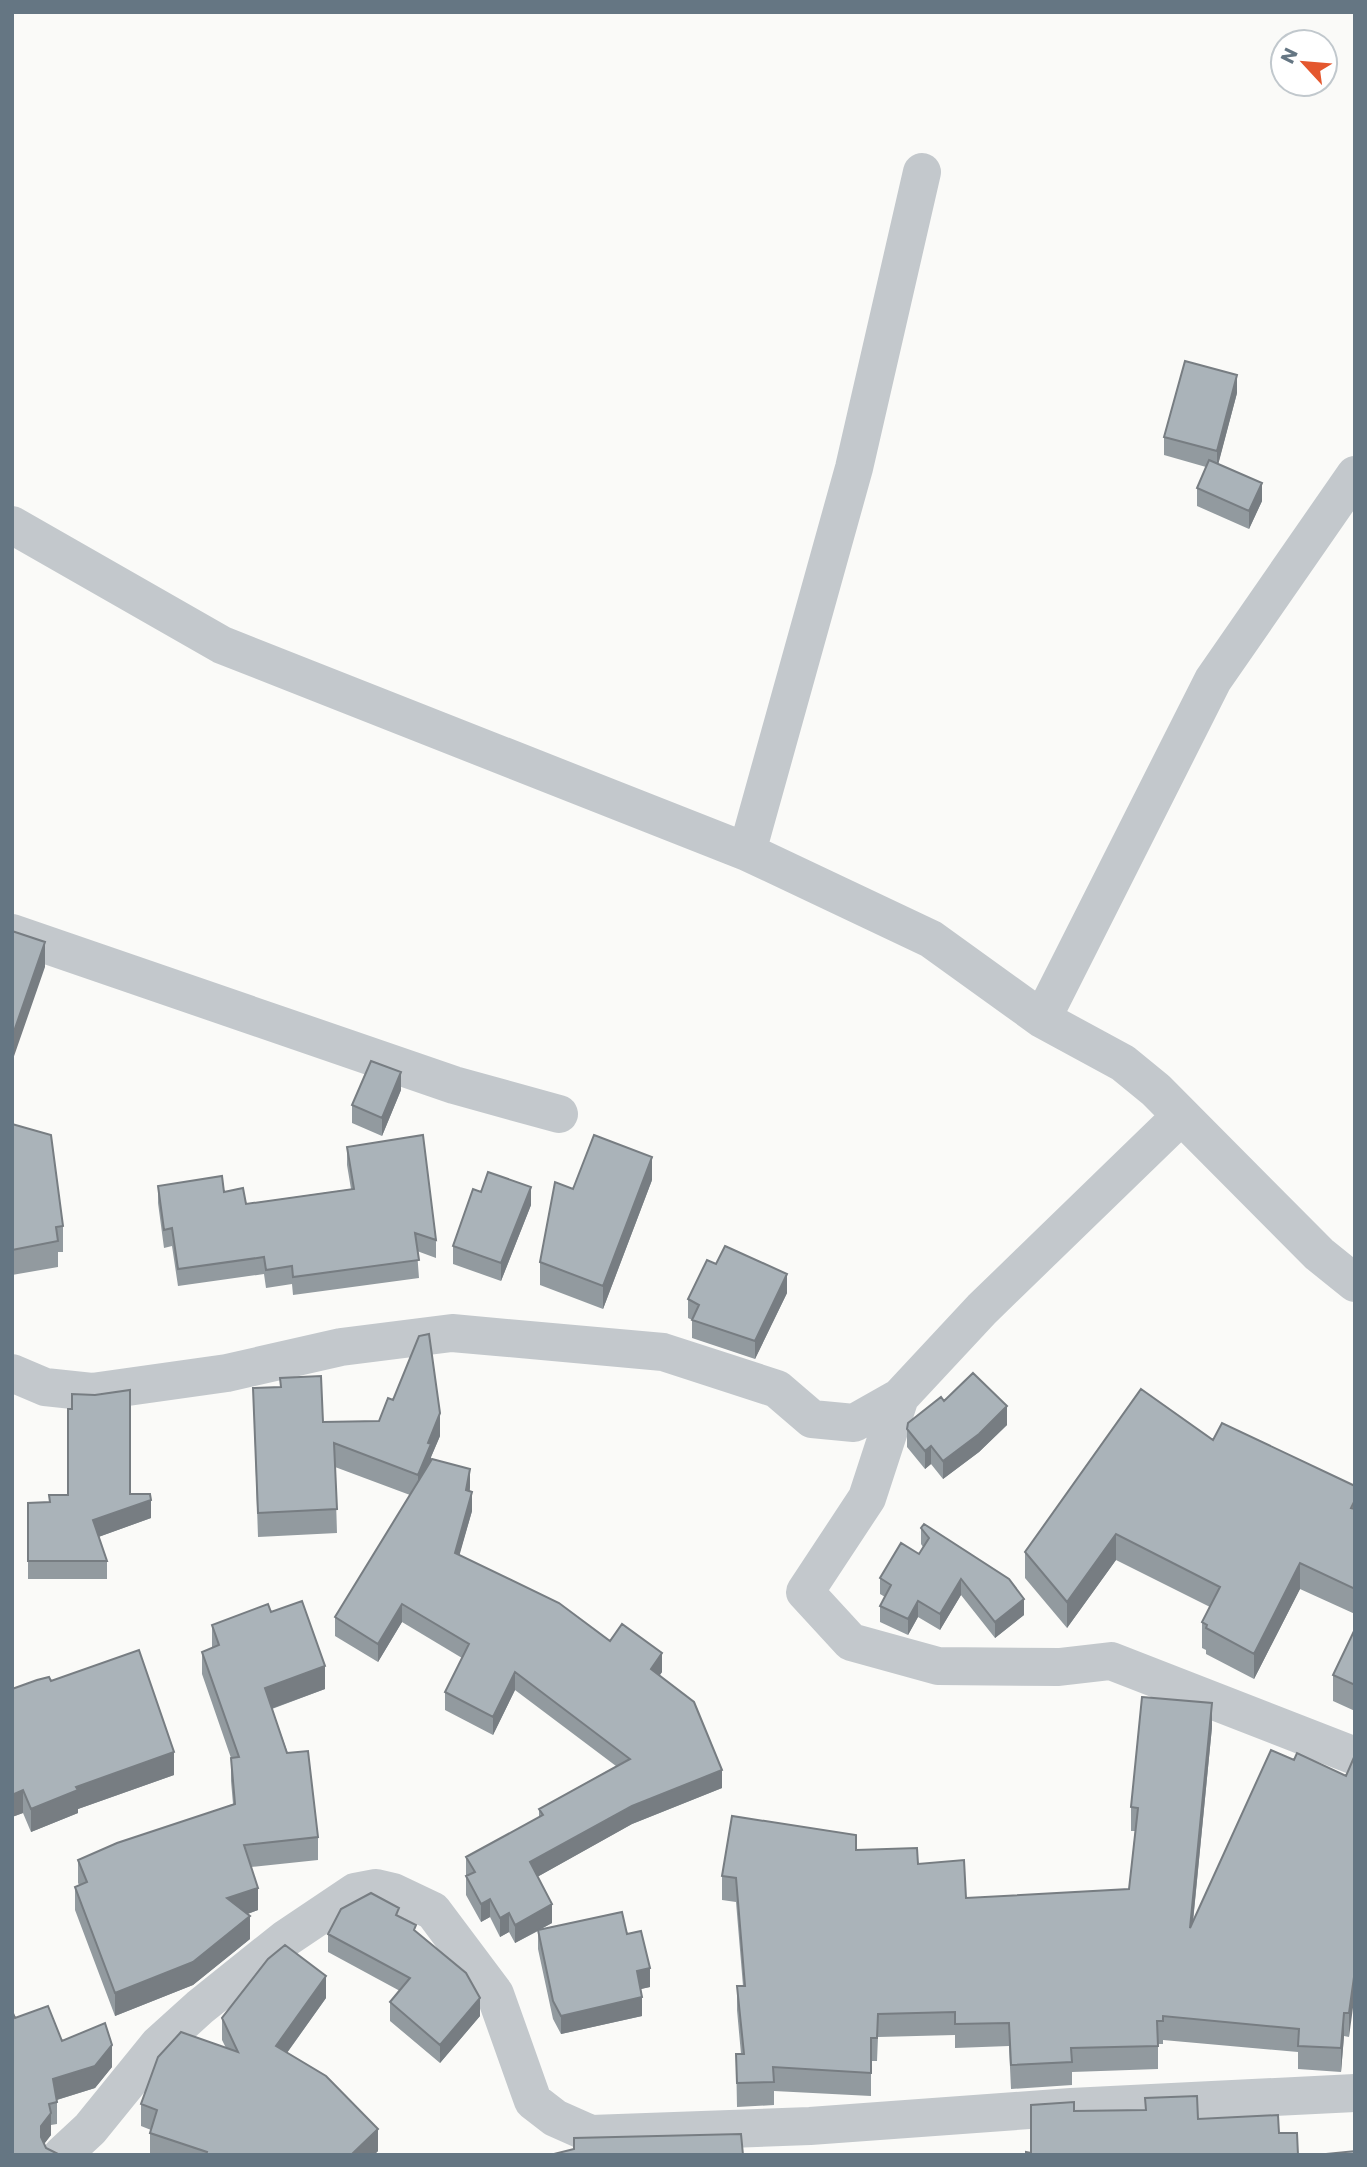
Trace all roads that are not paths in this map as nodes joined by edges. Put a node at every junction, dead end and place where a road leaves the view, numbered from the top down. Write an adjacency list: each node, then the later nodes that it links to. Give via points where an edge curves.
1 (922, 172): 4 (street, via 853,468)
2 (1355, 475): 6 (street, via 1213,680)
3 (12, 525): 4 (street, via 222,645)
4 (747, 852): 6 (street, via 931,939)
5 (12, 933): 7 (street, via 453,1086)
6 (1042, 1019): 8 (street, via 1123,1063)
7 (559, 1114)
8 (1181, 1116): 9 (street, via 1319,1254); 11 (street, via 982,1309)
9 (1355, 1283)
10 (12, 1373): 11 (street, via 45,1387 92,1392 227,1373 341,1347 452,1333 663,1352 777,1389 812,1419 854,1423)
11 (900, 1397): 12 (street, via 867,1499 805,1592 851,1642 938,1666 1059,1667 1111,1661)
12 (1355, 1756)
13 (1355, 2093): 14 (street, via 810,2126 591,2134 555,2118 533,2101 495,1994 433,1911 376,1888 355,1892 285,1939 200,2007 159,2043 90,2129)
14 (62, 2155)

